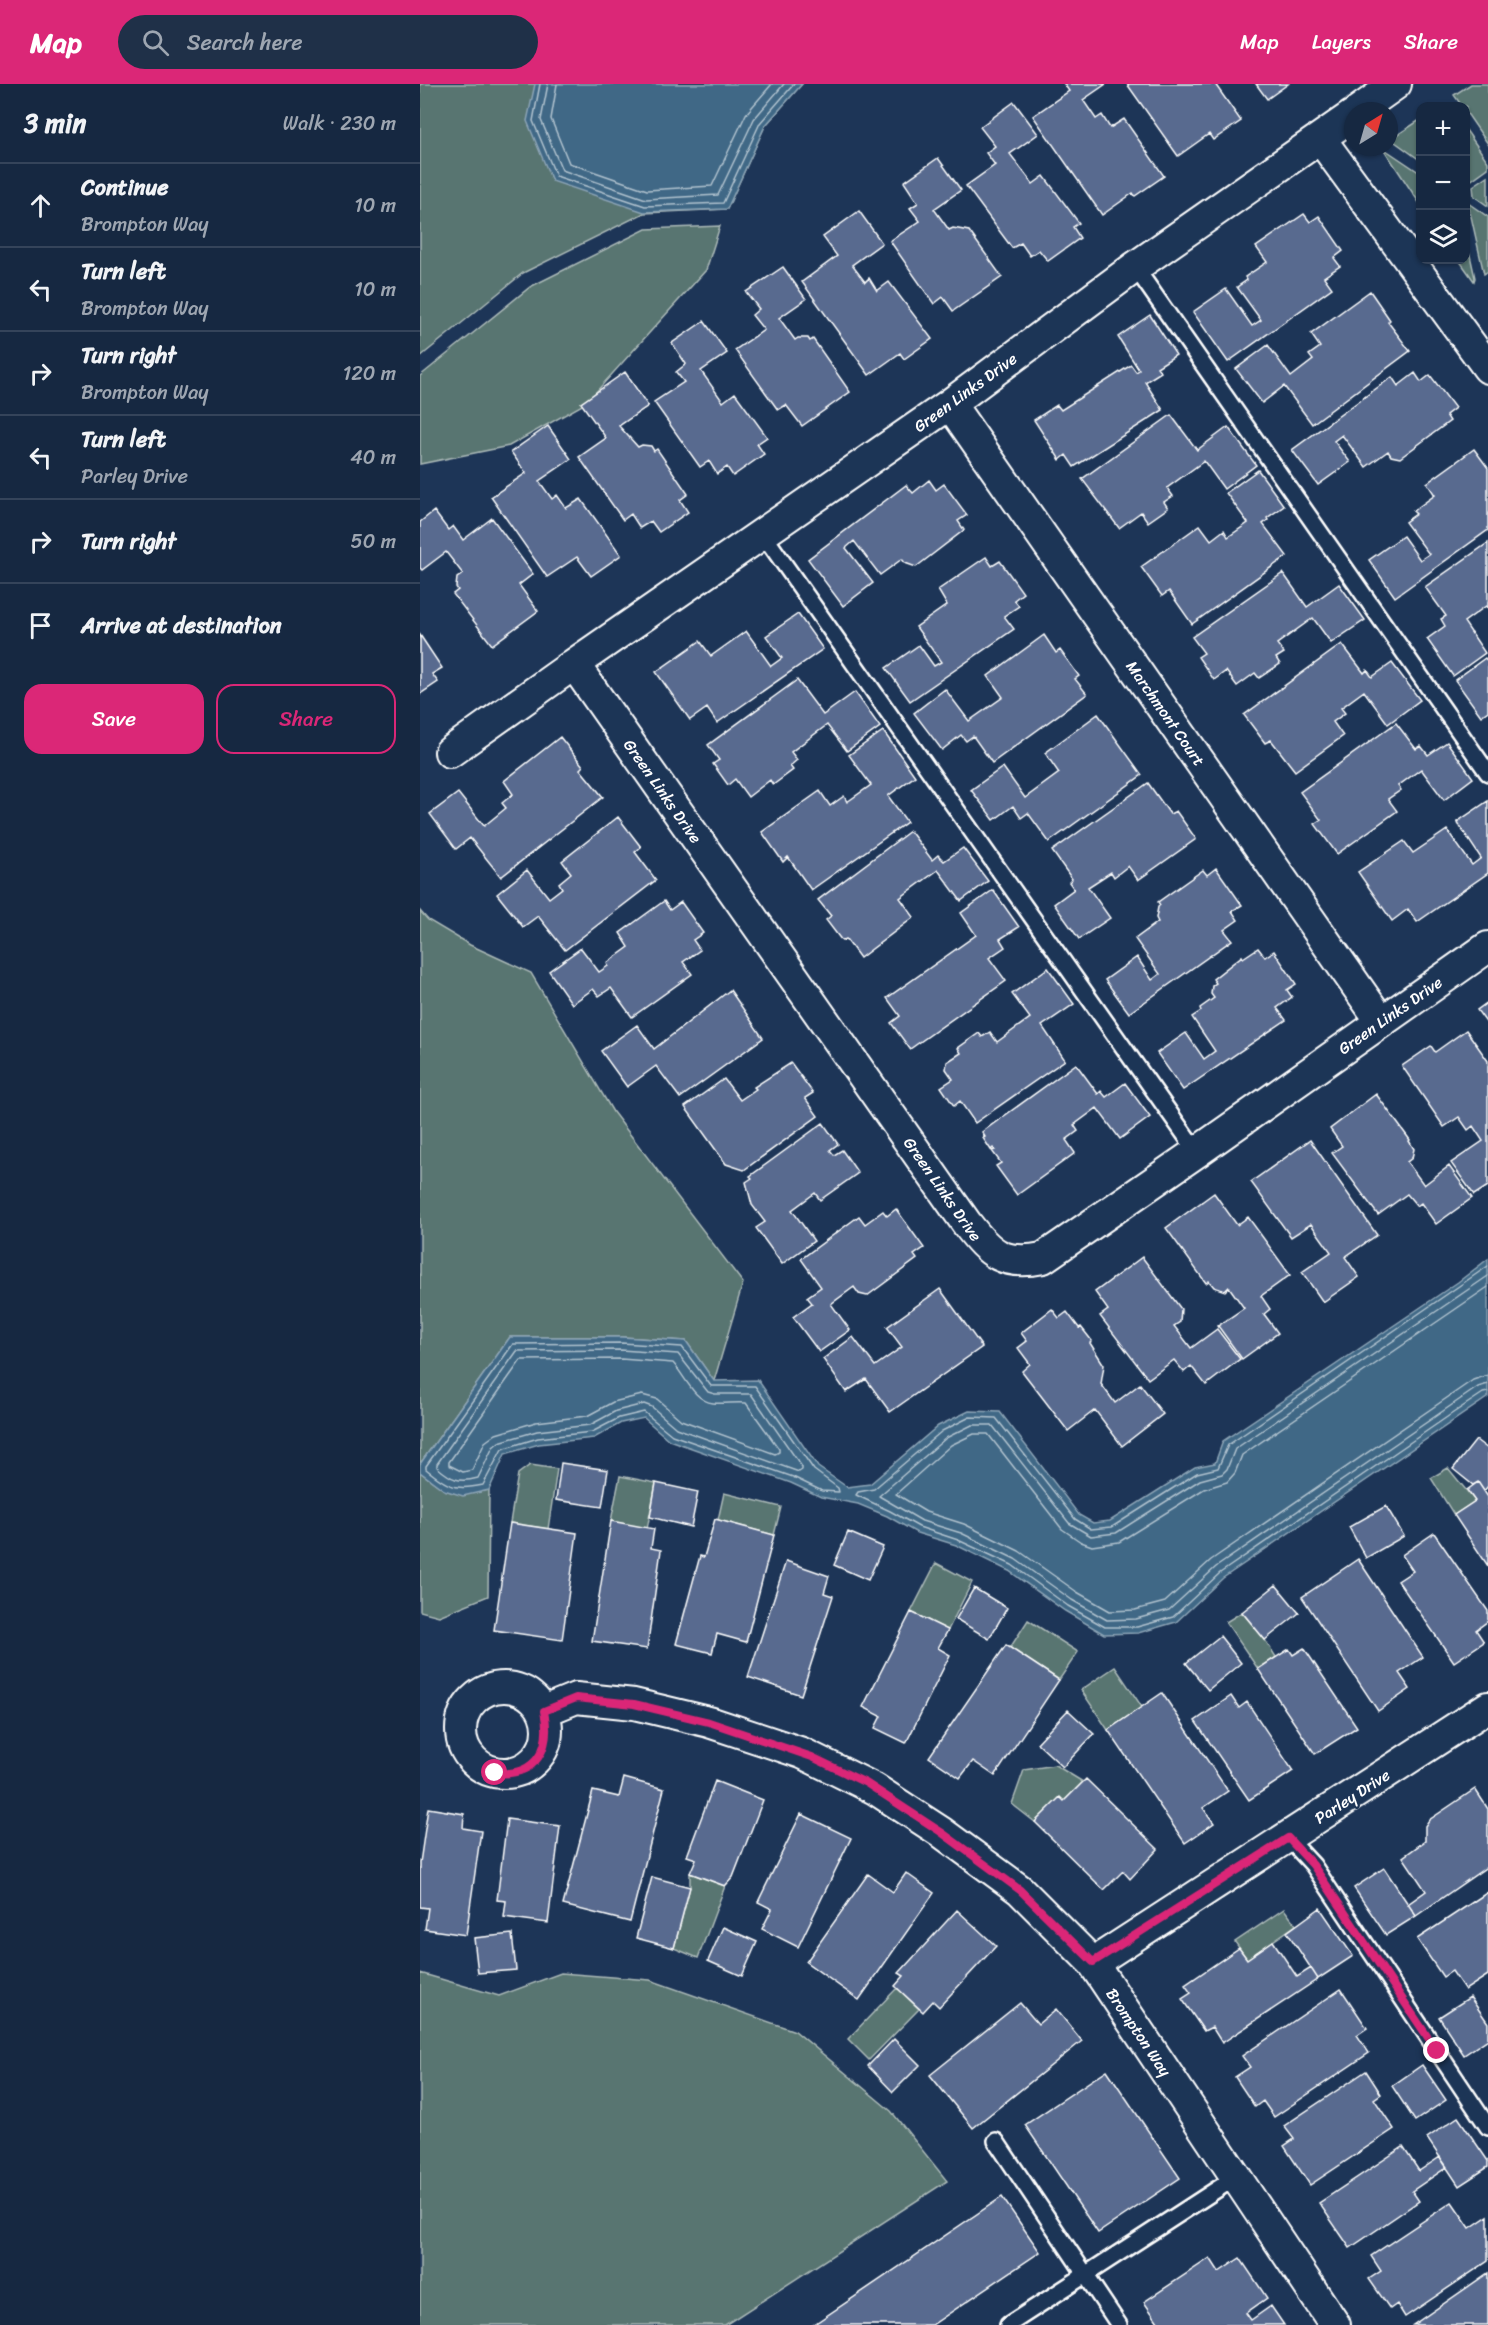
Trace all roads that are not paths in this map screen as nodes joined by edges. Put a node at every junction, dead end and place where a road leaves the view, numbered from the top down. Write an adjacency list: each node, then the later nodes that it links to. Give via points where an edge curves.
1 (1396, 84): 2 (street)
2 (1371, 102)
3 (1344, 121): 4 (street, Green Links Drive)
4 (1320, 138): 5 (street, Green Links Drive); 6 (street)
5 (1135, 267): 7 (street, Green Links Drive); 11 (lane)
6 (1488, 368)
7 (951, 404): 8 (street, Green Links Drive); 13 (street, Marchmont Court)
8 (763, 534): 9 (street, Green Links Drive); 14 (lane)
9 (574, 664): 10 (street, Green Links Drive); 14 (street, Green Links Drive, via 983,1245 1004,1259 1024,1262 1043,1258)
10 (450, 752)
11 (1488, 773)
12 (1488, 947): 13 (street, Green Links Drive)
13 (1381, 1021): 14 (street, Green Links Drive)
14 (1197, 1152)
15 (1488, 1707): 17 (street, Parley Drive)
16 (544, 1711): 18 (street, Brompton Way, via 576,1698 634,1704 709,1722 812,1757 866,1783 1020,1890)
17 (1288, 1838): 18 (street, Parley Drive); 19 (lane, via 1313,1865)
18 (1093, 1962): 21 (street, Brompton Way)
19 (1488, 2127)
20 (996, 2140): 22 (lane)
21 (1236, 2177): 22 (lane); 25 (street, Brompton Way)
22 (1085, 2275): 23 (lane); 24 (lane)
23 (1008, 2325)
24 (1119, 2325)
25 (1335, 2325)

